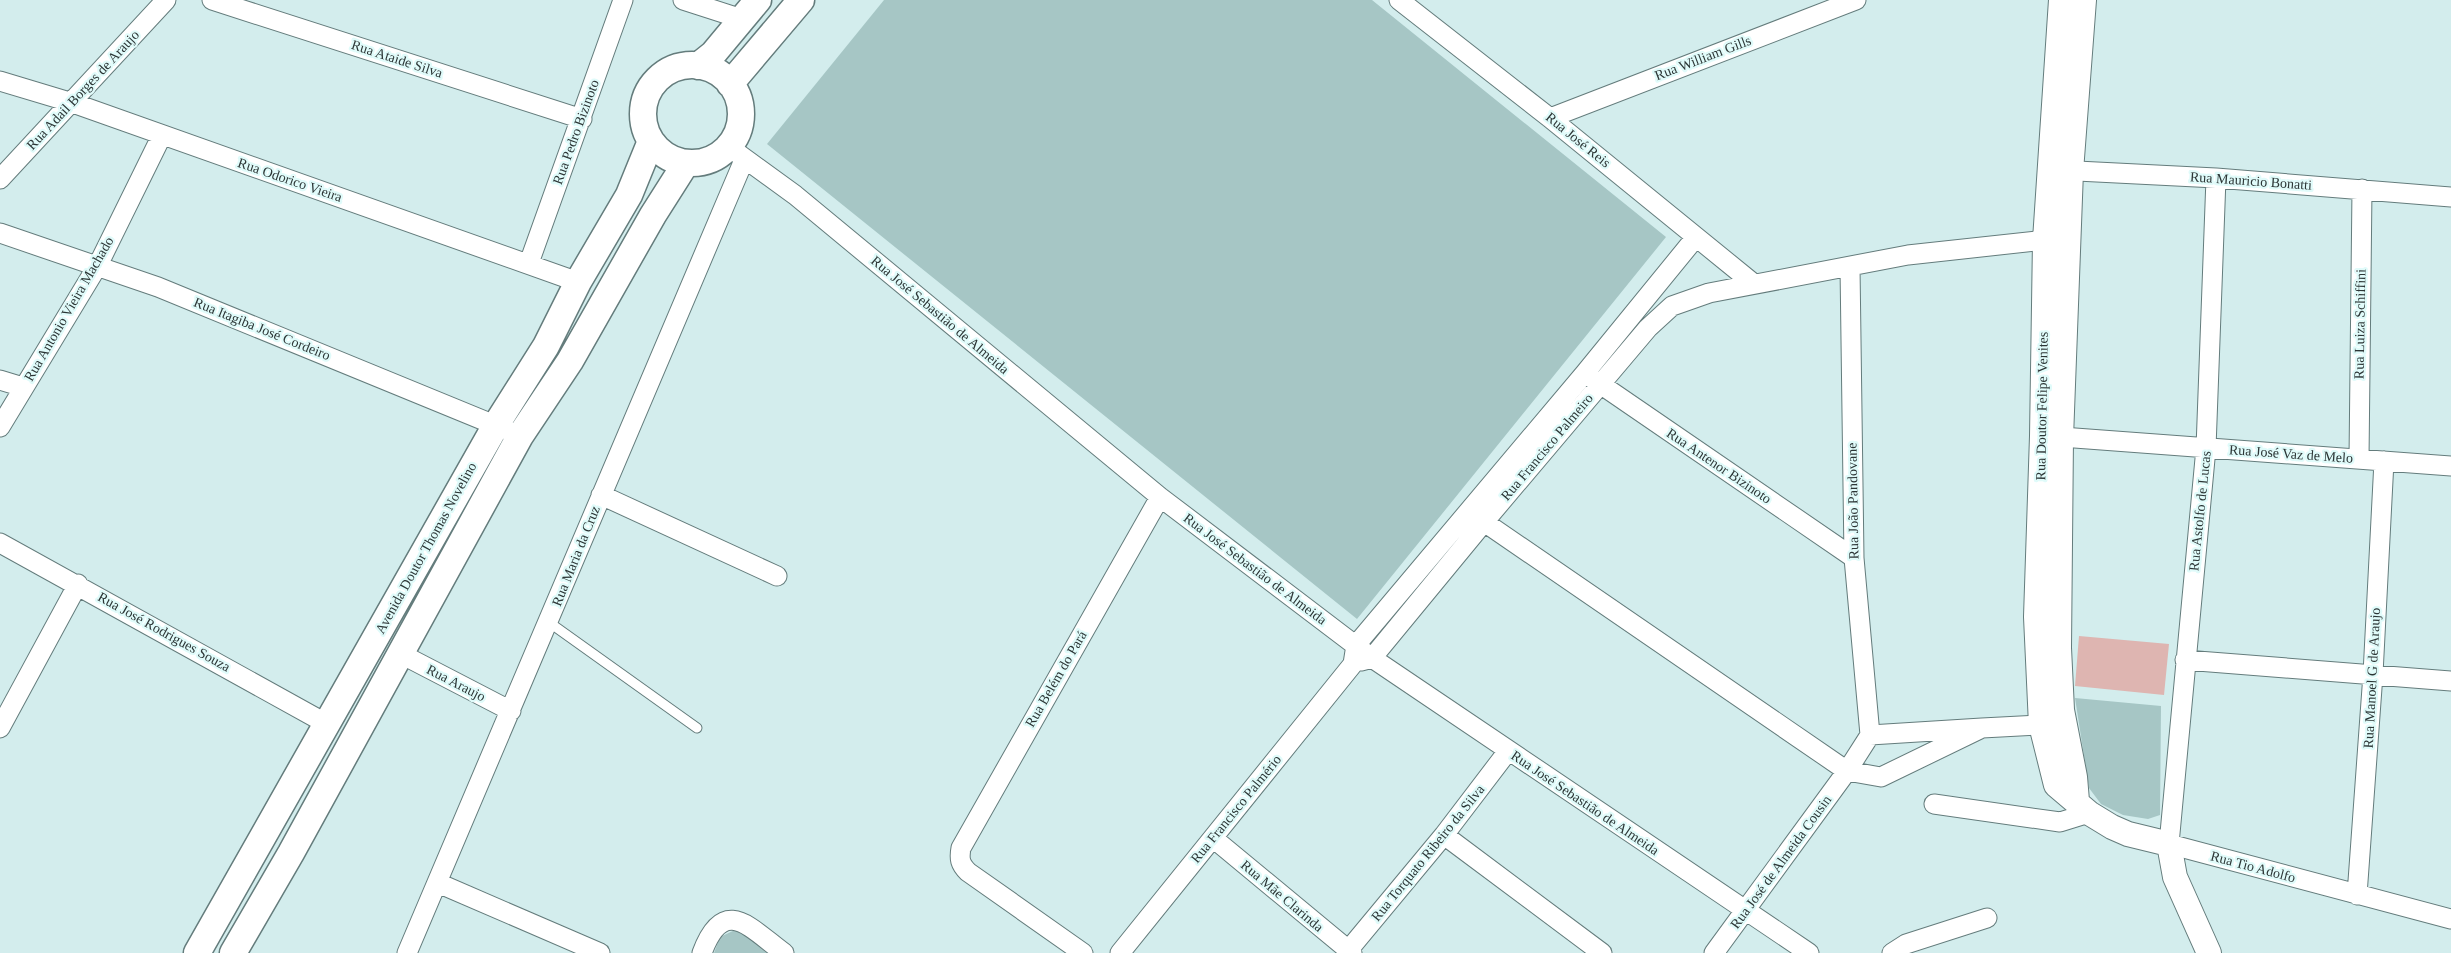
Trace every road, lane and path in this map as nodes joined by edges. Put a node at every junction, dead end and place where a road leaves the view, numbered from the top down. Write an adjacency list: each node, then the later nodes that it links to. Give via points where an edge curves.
1 (166, 0): 15 (street, Rua Adail Borges de Araujo)
2 (212, 0): 17 (street, Rua Ataide Silva)
3 (622, 0): 17 (street, Rua Pedro Bizinoto)
4 (683, 0): 11 (street)
5 (801, 0): 14 (main road)
6 (1399, 0): 16 (street, Rua José Reis)
7 (1856, 0): 10 (street, Rua William Gills)
8 (2061, 0): 22 (street, Rua Doutor Felipe Venites)
9 (2084, 0): 22 (street, Rua Doutor Felipe Venites)
10 (1817, 7): 16 (street, Rua William Gills)
11 (750, 9): 12 (main road, via 713,54)
12 (698, 66): 14 (main road, via 721,75); 19 (main road, via 682,66 655,82 643,111 644,127)
13 (0, 81): 15 (street, Rua Odorico Vieira)
14 (730, 84): 20 (main road, via 741,109 741,123 736,136)
15 (73, 103): 18 (street, Rua Odorico Vieira); 24 (street, Rua Adail Borges de Araujo)
16 (1550, 118): 28 (street, Rua José Reis)
17 (582, 119): 30 (street, Rua Pedro Bizinoto)
18 (162, 136): 30 (street, Rua Odorico Vieira); 31 (street, Rua Antonio Vieira Machado)
19 (651, 141): 21 (main road, via 660,152); 33 (main road, Avenida Doutor Thomas Novelino, via 629,195)
20 (737, 153): 21 (main road, via 702,163); 49 (street, Rua Maria da Cruz); 50 (street, Rua José Sebastião de Almeida, via 795,195)
21 (686, 163): 43 (main road, Avenida Doutor Thomas Novelino, via 570,361)
22 (2061, 170): 23 (street, Rua Mauricio Bonatti); 29 (street, Rua Doutor Felipe Venites); 44 (street, Rua Doutor Felipe Venites)
23 (2216, 178): 25 (street, Rua Mauricio Bonatti); 45 (street, Rua Astolfo de Lucas)
24 (0, 179)
25 (2362, 189): 26 (street, Rua Mauricio Bonatti); 46 (street, Rua Luiza Schiffini)
26 (2451, 197)
27 (0, 233): 31 (street, Rua Itagiba José Cordeiro)
28 (1696, 237): 34 (street, Rua José Reis); 35 (street, Rua Francisco Palmeiro)
29 (2044, 240): 32 (street, Rua Francisco Palmeiro, via 1917,254); 44 (street, Rua Doutor Felipe Venites)
30 (529, 263): 33 (street, Rua Odorico Vieira)
31 (98, 264): 40 (street, Rua Antonio Vieira Machado); 41 (street, Rua Itagiba José Cordeiro)
32 (1850, 267): 34 (street, Rua Francisco Palmeiro); 53 (street, Rua João Pandovane)
33 (578, 282): 41 (main road, Avenida Doutor Thomas Novelino, via 546,346)
34 (1754, 284): 36 (street, Rua Francisco Palmeiro, via 1709,293)
35 (1654, 289): 36 (street); 37 (street, Rua Francisco Palmeiro)
36 (1672, 306): 39 (street, Rua Francisco Palmeiro, via 1648,328)
37 (1585, 373): 39 (street, Rua Antenor Bizinoto); 51 (street, Rua Francisco Palmeiro)
38 (0, 380): 40 (street)
39 (1600, 385): 51 (street, Rua Francisco Palmeiro); 53 (street, Rua Antenor Bizinoto)
40 (23, 387): 42 (street, Rua Antonio Vieira Machado)
41 (496, 425): 43 (street, Rua Itagiba José Cordeiro); 64 (main road, Avenida Doutor Thomas Novelino)
42 (0, 427)
43 (520, 436): 57 (main road, Avenida Doutor Thomas Novelino)
44 (2052, 437): 45 (street, Rua José Vaz de Melo); 65 (street, Rua Doutor Felipe Venites, via 2036,617); 73 (street, Rua Doutor Felipe Venites, via 2062,710)
45 (2206, 448): 46 (street, Rua José Vaz de Melo); 60 (street, Rua Astolfo de Lucas)
46 (2359, 459): 47 (street, Rua José Vaz de Melo)
47 (2384, 461): 48 (street, Rua José Vaz de Melo); 61 (street, Rua Manoel G de Araujo)
48 (2451, 466)
49 (601, 495): 54 (street); 56 (street, Rua Maria da Cruz)
50 (1160, 497): 58 (street, Rua José Sebastião de Almeida); 89 (street, Rua Belém do Pará, via 961,848 961,864 968,872)
51 (1476, 517): 58 (street, Rua Francisco Palmeiro); 59 (street, Rua Francisco Palmeiro, via 1413,610); 71 (street)
52 (0, 543): 55 (street, Rua José Rodrigues Souza)
53 (1854, 558): 69 (street, Rua João Pandovane)
54 (777, 576)
55 (78, 584): 64 (street, Rua José Rodrigues Souza); 66 (street)
56 (550, 623): 63 (street, Rua Maria da Cruz); 67 (lane)
57 (401, 654): 63 (street, Rua Araujo); 84 (main road, Avenida Doutor Thomas Novelino)
58 (1354, 654): 59 (street, Rua José Sebastião de Almeida); 75 (street, Rua Francisco Palmério)
59 (1372, 658): 70 (street, Rua José Sebastião de Almeida)
60 (2186, 660): 61 (street); 76 (street, Rua Astolfo de Lucas)
61 (2373, 674): 62 (street); 78 (street, Rua Manoel G de Araujo)
62 (2451, 681)
63 (511, 711): 77 (street, Rua Maria da Cruz)
64 (327, 724): 83 (main road, Avenida Doutor Thomas Novelino)
65 (2041, 724): 68 (street); 73 (street, Rua Doutor Felipe Venites, via 2056,785)
66 (0, 728)
67 (697, 728)
68 (1982, 728): 69 (street); 71 (street, via 1881,777)
69 (1870, 735): 71 (street, Rua José de Almeida Cousin)
70 (1508, 751): 74 (street, Rua Torquato Ribeiro da Silva); 79 (street, Rua José Sebastião de Almeida)
71 (1847, 771): 79 (street, Rua José de Almeida Cousin)
72 (1934, 804): 73 (street, via 2060,822)
73 (2083, 807): 76 (street, Rua Doutor Felipe Venites, via 2128,834)
74 (1444, 835): 82 (street, Rua Torquato Ribeiro da Silva); 91 (street)
75 (1213, 838): 82 (street, Rua Mãe Clarinda); 90 (street, Rua Francisco Palmério)
76 (2169, 844): 78 (street, Rua Tio Adolfo); 95 (street, via 2174,877)
77 (438, 883): 85 (street, Rua Maria da Cruz); 86 (street)
78 (2358, 895): 81 (street, Rua Tio Adolfo)
79 (1746, 912): 92 (street, Rua José de Almeida Cousin); 93 (street, Rua José Sebastião de Almeida)
80 (1987, 918): 94 (street, via 1906,944)
81 (2451, 920)
82 (1349, 952)
83 (197, 953)
84 (233, 953)
85 (407, 953)
86 (600, 953)
87 (702, 953): 88 (street, via 708,935 718,924 735,920 744,923)
88 (784, 953)
89 (1083, 953)
90 (1120, 953)
91 (1602, 953)
92 (1714, 953)
93 (1809, 953)
94 (1892, 953)
95 (2209, 953)

